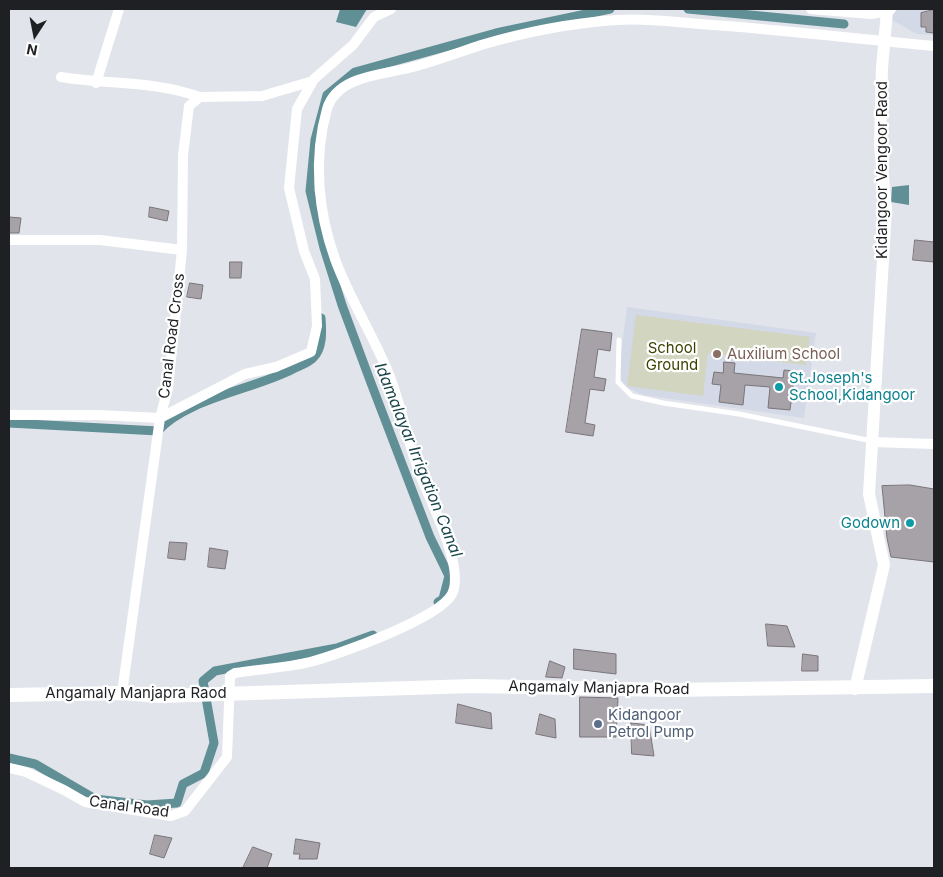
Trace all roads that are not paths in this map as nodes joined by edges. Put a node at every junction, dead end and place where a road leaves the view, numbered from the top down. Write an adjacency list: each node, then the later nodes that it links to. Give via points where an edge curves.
1 (119, 9): 9 (street)
2 (390, 9): 8 (street, via 374,16 353,45)
3 (811, 9): 4 (street, via 871,14)
4 (889, 10): 5 (street, Kidangoor Vengoor Raod)
5 (885, 41): 6 (street); 16 (street, Kidangoor Vengoor Raod, via 880,145 886,209); 22 (street, via 732,26 611,20 519,35 354,81 338,92 328,106 321,137 319,170 324,221 336,261 395,390 419,472 453,556 456,580 449,600 409,625 318,660 235,673 230,676)
6 (934, 46)
7 (61, 78): 9 (street)
8 (313, 81): 10 (street, via 262,96); 15 (street, via 297,108 289,188 304,251 315,279 317,326 311,352 276,367 245,374)
9 (96, 83): 10 (street, via 150,84)
10 (200, 97): 12 (street, Canal Road Cross, via 190,106 183,155)
11 (9, 240): 12 (street, via 100,240)
12 (182, 250): 15 (street, Canal Road Cross, via 168,388)
13 (620, 340): 16 (lane, via 618,382 632,396)
14 (9, 414): 15 (street)
15 (160, 418): 21 (street, Canal Road Cross)
16 (872, 442): 17 (street); 19 (street, Kidangoor Vengoor Raod, via 869,494 884,565)
17 (934, 444)
18 (934, 686): 19 (main road, Angamaly Manjapra Road)
19 (855, 689): 20 (main road, Angamaly Manjapra Road, via 473,686)
20 (263, 692): 22 (main road, Angamaly Manjapra Raod)
21 (122, 693): 22 (main road, Angamaly Manjapra Raod, via 160,696); 23 (main road, Angamaly Manjapra Raod)
22 (225, 693): 24 (street, Canal Road, via 227,757 185,811 171,816 85,802 49,783)
23 (9, 695)
24 (9, 768)

